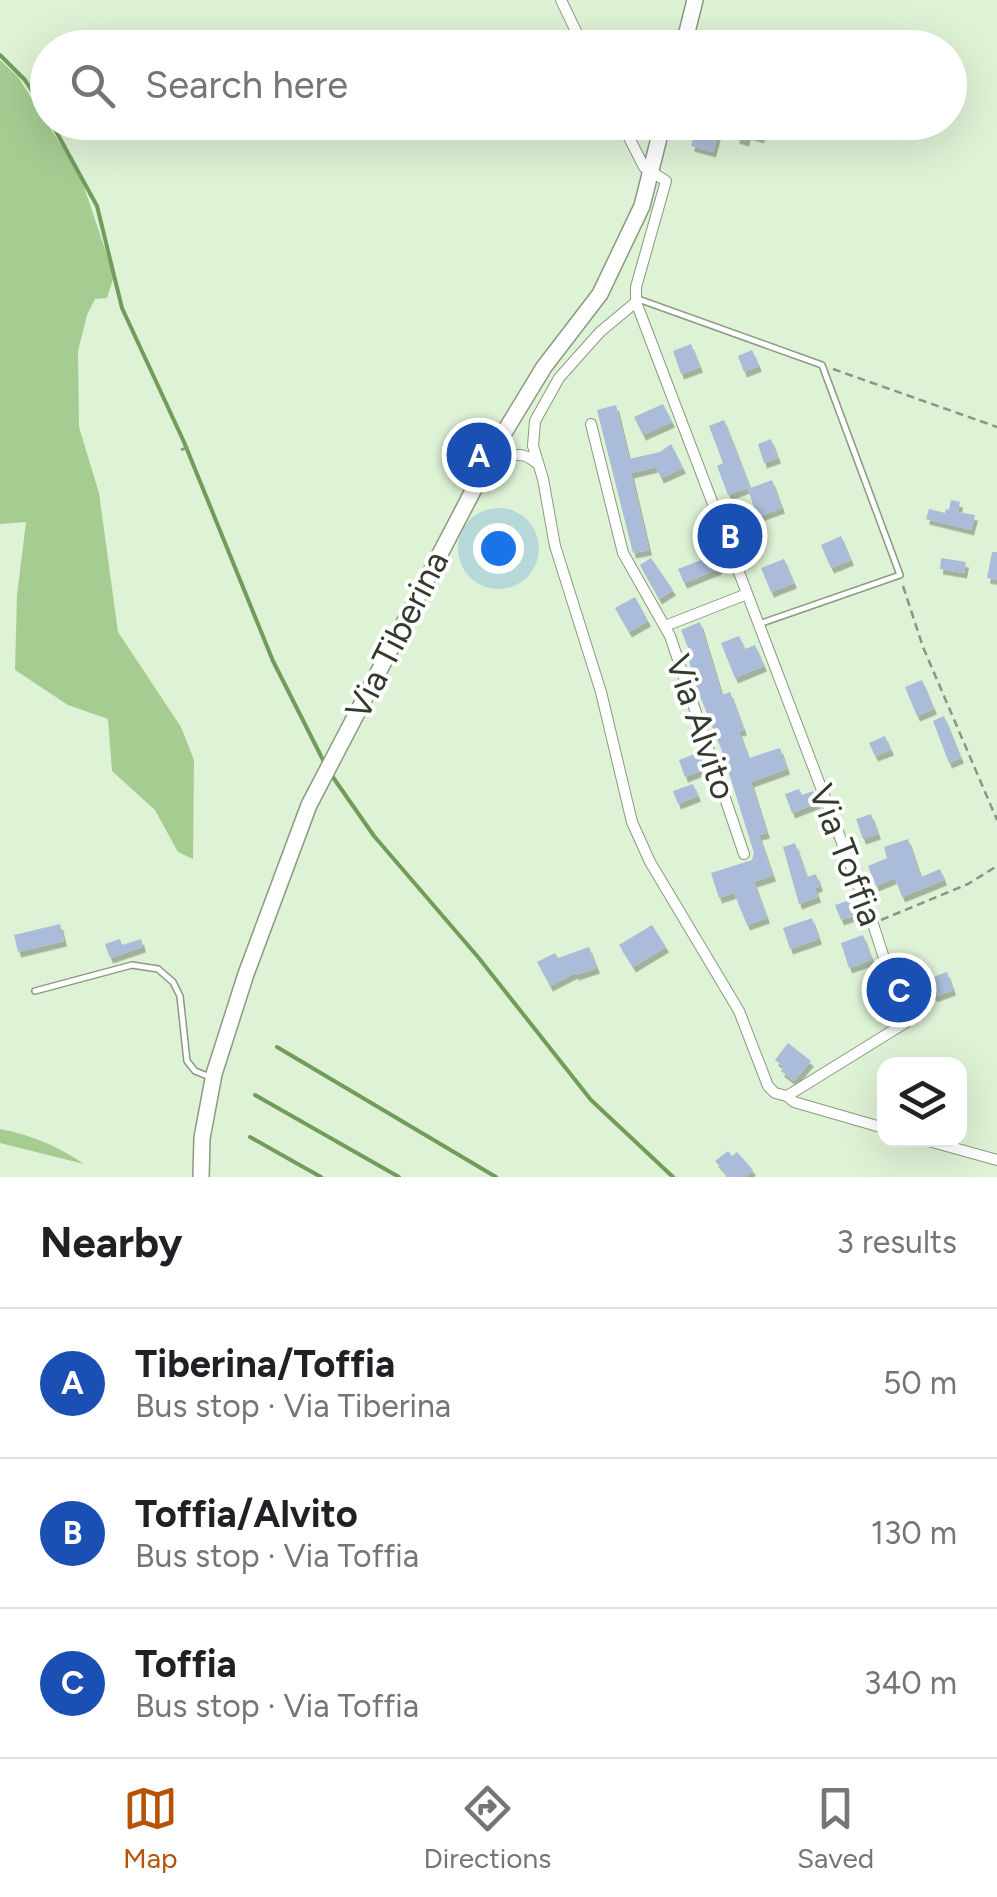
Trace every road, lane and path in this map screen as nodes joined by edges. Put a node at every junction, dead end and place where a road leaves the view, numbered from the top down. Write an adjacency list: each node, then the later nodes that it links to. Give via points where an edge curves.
1 (561, 0): 3 (street)
2 (695, 0): 4 (main road)
3 (575, 30)
4 (688, 30)
5 (630, 140): 7 (street)
6 (659, 140): 7 (main road, Via Tiberina)
7 (650, 172): 8 (street, via 666,185); 12 (main road, Via Tiberina, via 642,206 600,294)
8 (636, 300): 9 (lane); 16 (street, via 560,378 534,424); 19 (street, Via Toffia)
9 (822, 365): 11 (path); 18 (lane)
10 (591, 424): 21 (street, via 623,553)
11 (997, 426)
12 (499, 440): 15 (street); 17 (main road, Via Tiberina)
13 (193, 445): 14 (path)
14 (181, 450)
15 (516, 454): 16 (street); 17 (street)
16 (536, 462): 28 (street, via 632,822 739,1011 768,1086)
17 (482, 472): 27 (main road, Via Tiberina, via 298,833)
18 (900, 574): 20 (lane); 22 (path, via 929,662)
19 (747, 594): 20 (street, Via Toffia); 21 (street, Via Alvito)
20 (759, 624): 25 (street, Via Toffia)
21 (665, 626): 23 (street, Via Alvito)
22 (997, 820)
23 (744, 854)
24 (997, 866): 25 (path)
25 (873, 924): 28 (street, Via Toffia, via 905,1024)
26 (35, 991): 27 (lane, via 132,965 158,968 180,996 187,1061)
27 (213, 1079): 32 (main road, Via Tiberina)
28 (787, 1096): 29 (street)
29 (877, 1126)
30 (951, 1147): 31 (street)
31 (997, 1160)
32 (201, 1177)

